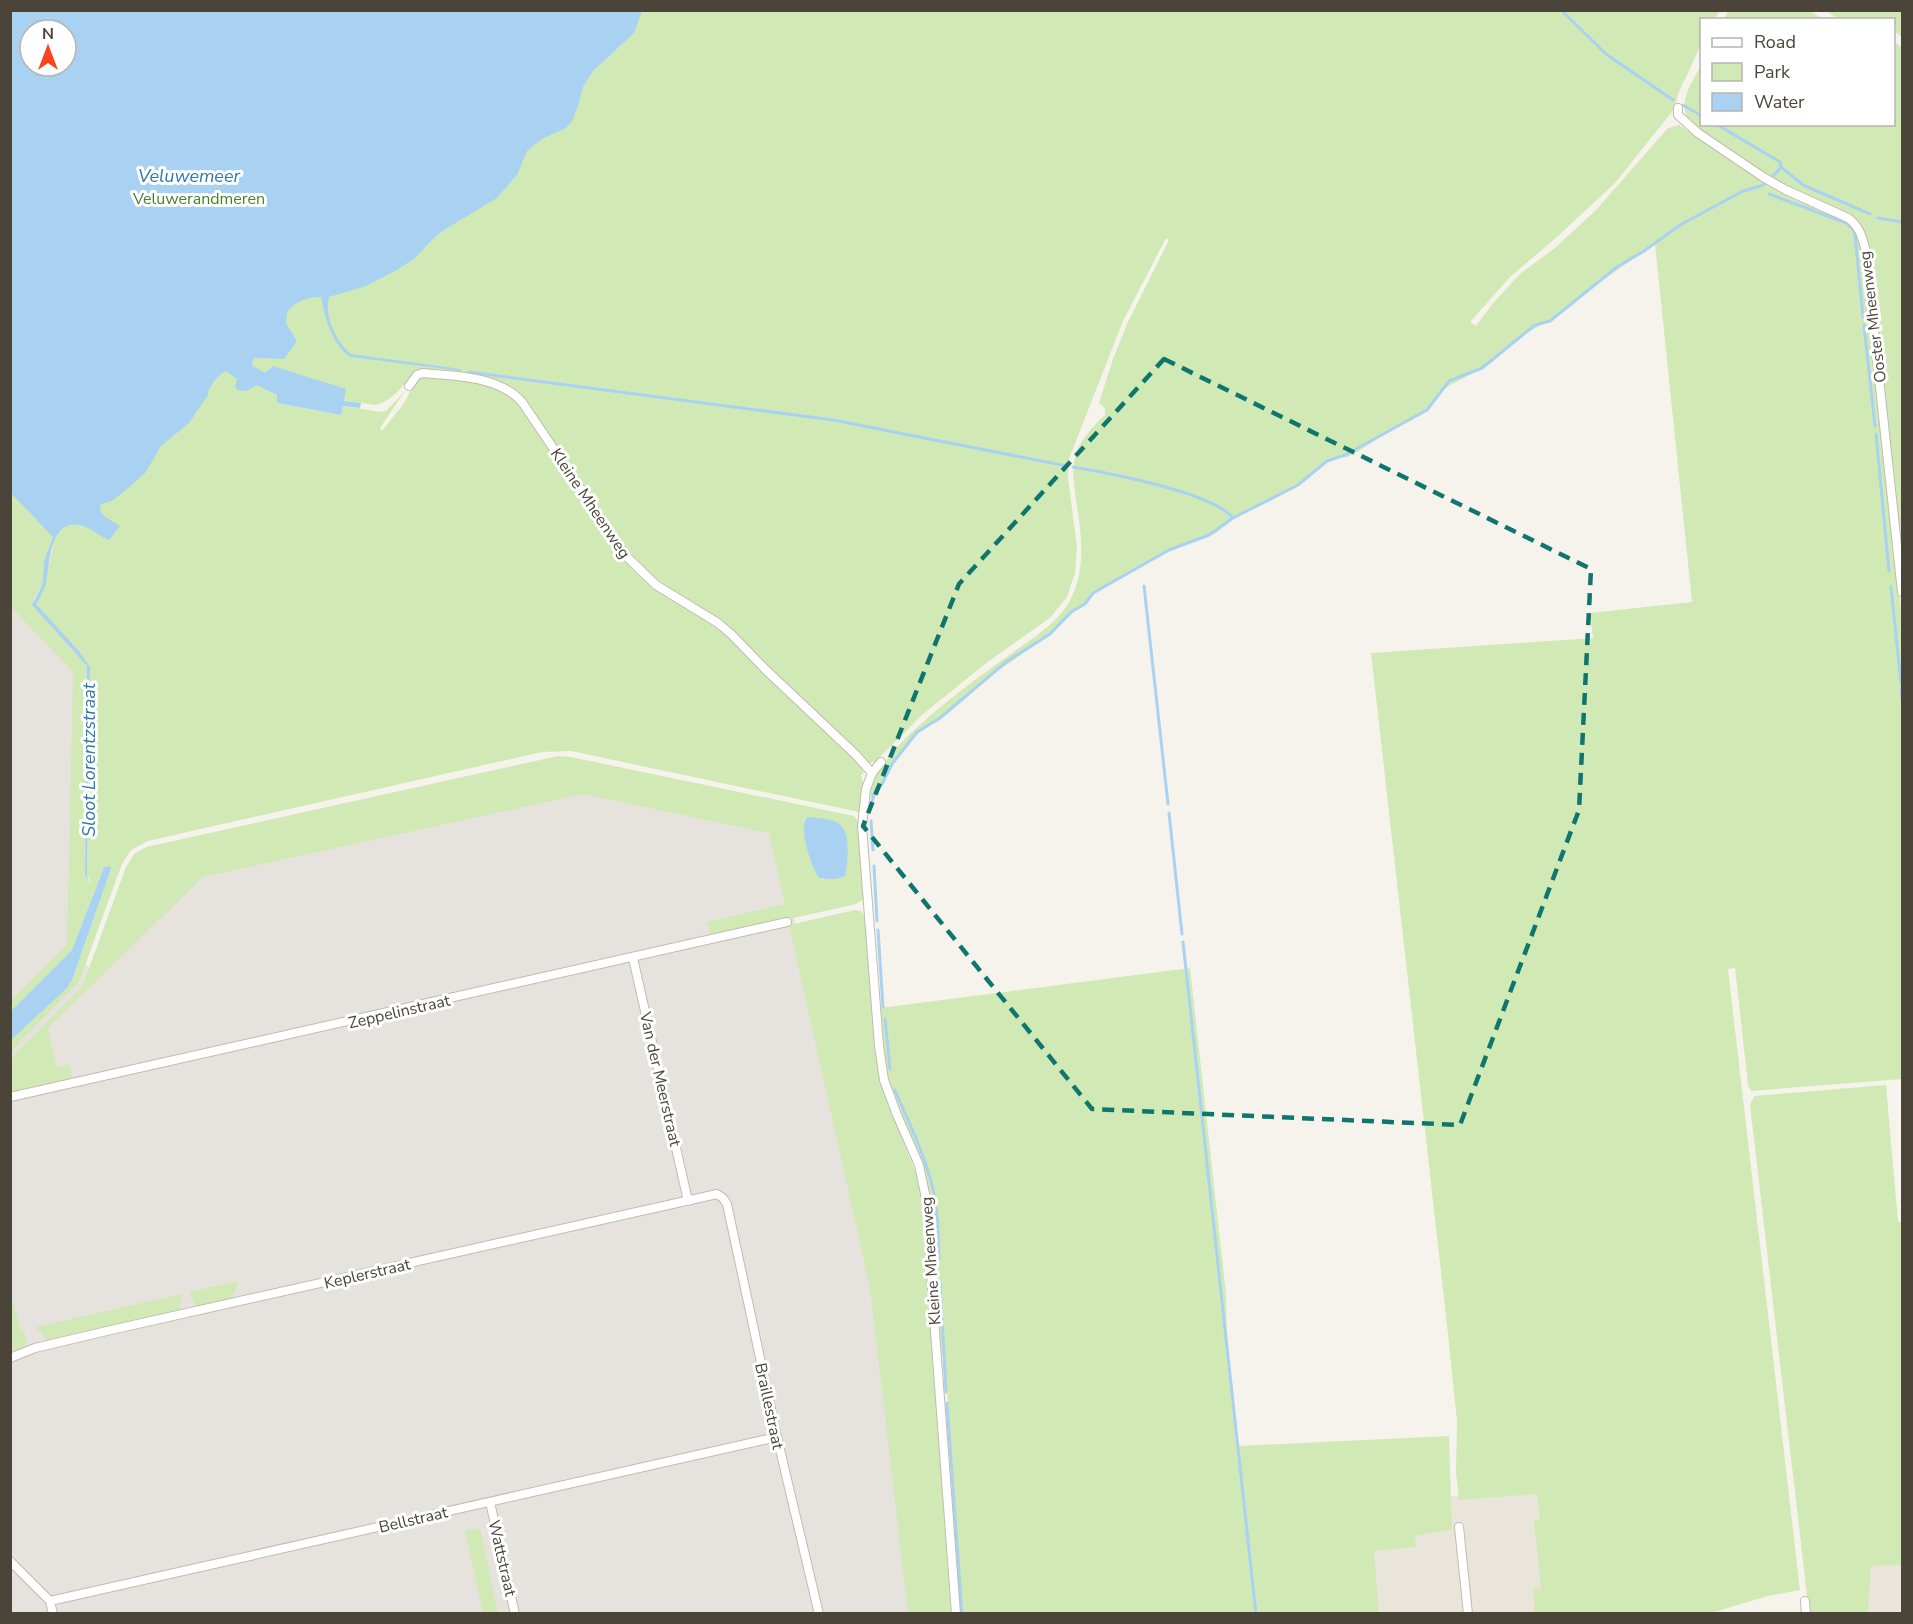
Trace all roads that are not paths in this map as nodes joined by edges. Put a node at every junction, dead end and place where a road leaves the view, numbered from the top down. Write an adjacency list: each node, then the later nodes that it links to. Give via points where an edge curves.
1 (1678, 108): 3 (street, Ooster Mheenweg, via 1678,116 1698,133 1775,184 1848,218 1861,234)
2 (409, 386): 5 (street, Kleine Mheenweg, via 423,372 498,384 512,392 638,569 731,634)
3 (1902, 592)
4 (881, 762): 5 (street, Kleine Mheenweg)
5 (872, 773): 21 (street, Kleine Mheenweg, via 862,826 880,1057 889,1096 919,1165 926,1193)
6 (787, 922): 7 (street, Zeppelinstraat)
7 (633, 958): 8 (street, Zeppelinstraat); 10 (street, Van der Meerstraat)
8 (10, 1097)
9 (723, 1198): 10 (street, Keplerstraat, via 717,1194); 12 (street, Braillestraat)
10 (688, 1201): 11 (street, Keplerstraat, via 111,1330)
11 (10, 1358)
12 (777, 1437): 13 (street, Bellstraat); 20 (street, Braillestraat)
13 (490, 1502): 16 (street, Bellstraat); 19 (street, Wattstraat)
14 (1458, 1527): 22 (street)
15 (10, 1561): 16 (street)
16 (50, 1601): 18 (street)
17 (1805, 1601): 23 (street)
18 (53, 1614)
19 (515, 1614)
20 (819, 1614)
21 (956, 1614)
22 (1468, 1614)
23 (1806, 1614)

